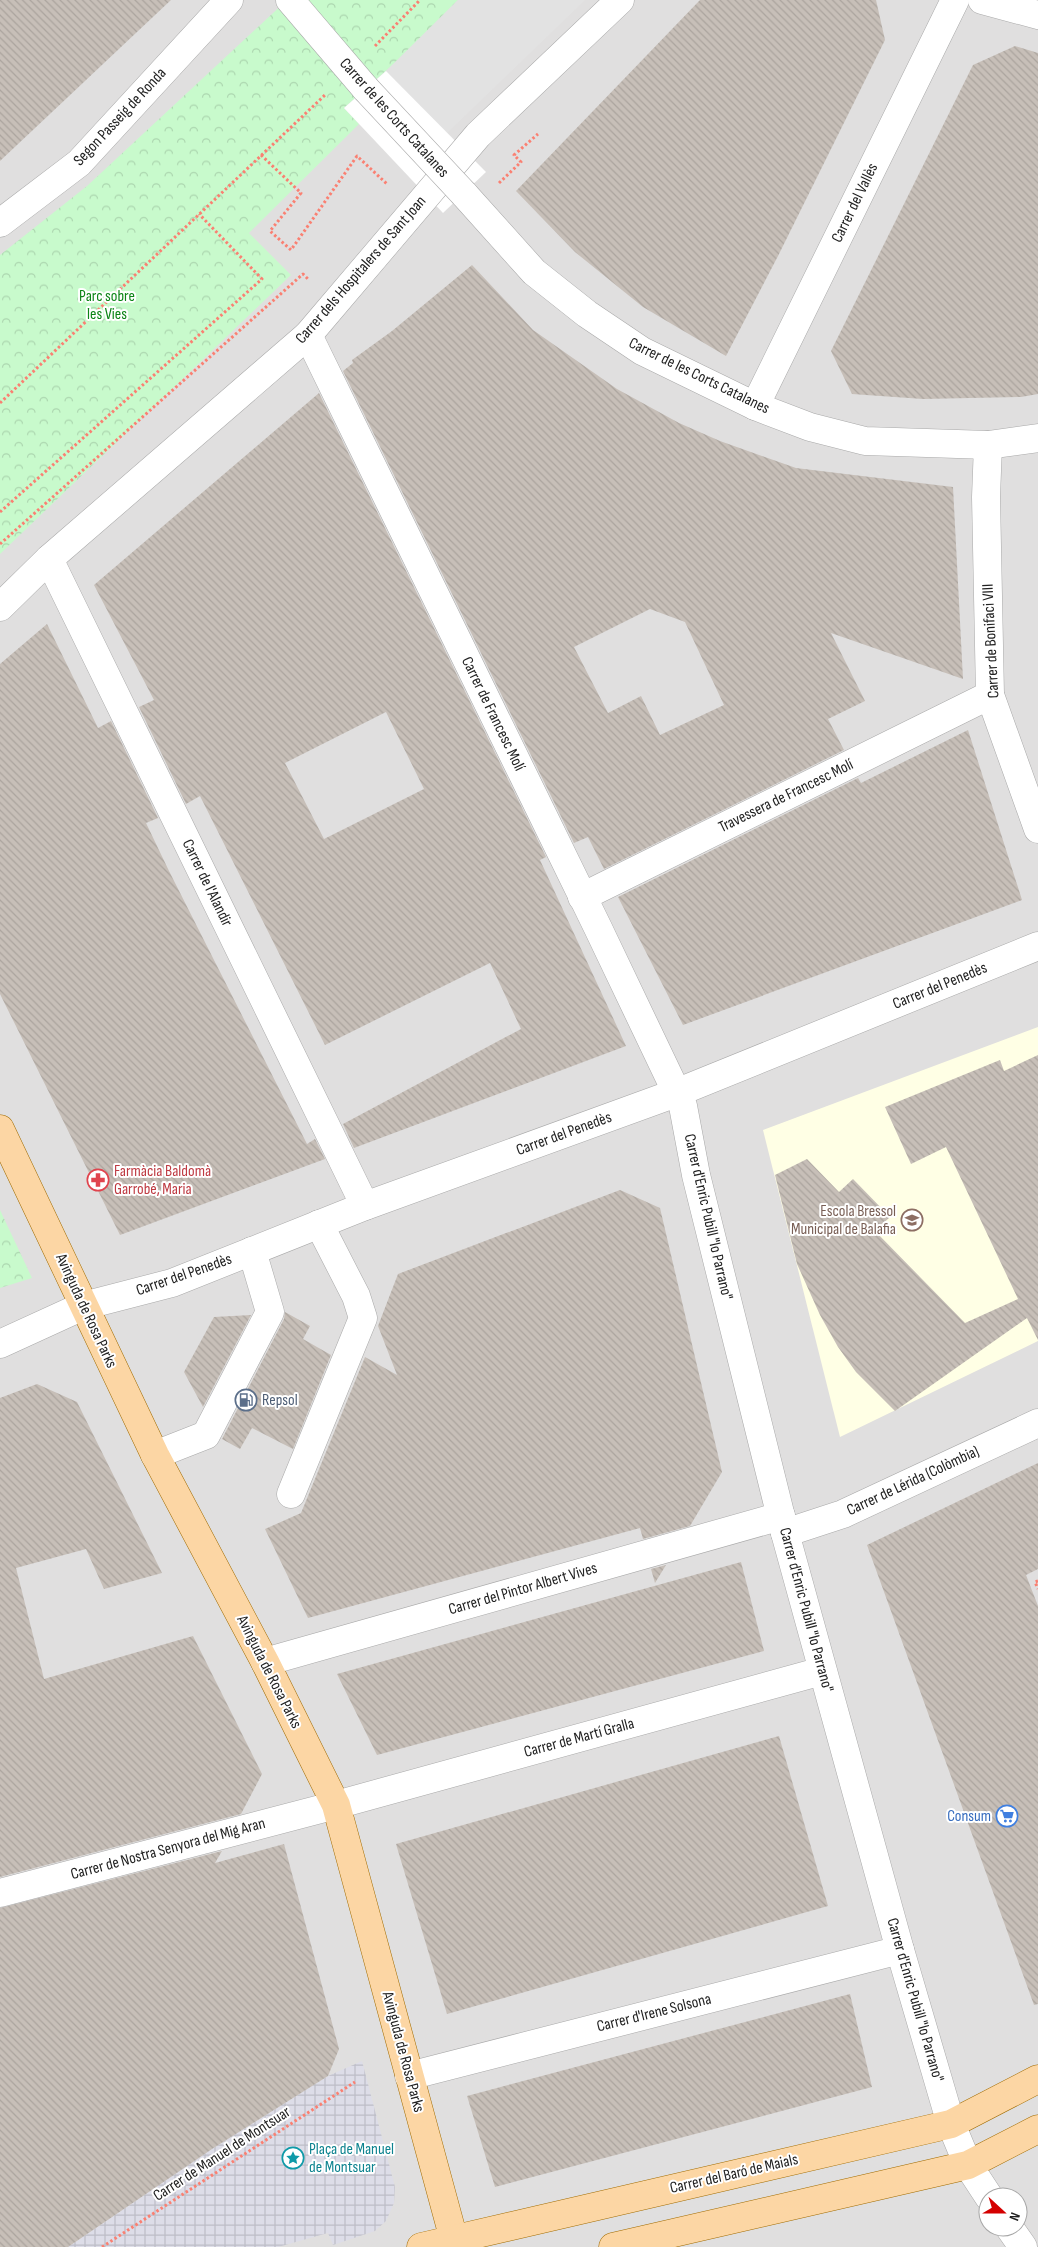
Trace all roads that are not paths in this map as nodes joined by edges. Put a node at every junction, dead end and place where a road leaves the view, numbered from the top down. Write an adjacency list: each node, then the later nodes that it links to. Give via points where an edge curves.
1 (229, 0): 7 (street, Segon Passeig de Ronda, via 79,163)
2 (290, 0): 9 (street, Carrer de les Corts Catalanes, bridge, via 366,89 534,272 587,314 642,351)
3 (620, 0): 8 (street, Carrer dels Hospitalers de Sant Joan, via 478,135)
4 (956, 0): 9 (street, Carrer del Vallès)
5 (982, 0): 6 (street)
6 (1038, 15)
7 (0, 223)
8 (308, 335): 12 (street, Carrer dels Hospitalers de Sant Joan); 16 (street, Carrer de Francesc Molí)
9 (755, 406): 11 (street, Carrer de les Corts Catalanes, via 810,427 865,440)
10 (1038, 438): 11 (street, Carrer de les Corts Catalanes)
11 (988, 445): 14 (street, Carrer de Bonifaci VIII)
12 (49, 559): 13 (street, Carrer dels Hospitalers de Sant Joan); 20 (street, Carrer de l'Alandir)
13 (0, 607)
14 (990, 695): 15 (street, Carrer de Bonifaci VIII); 16 (street, Travessera de Francesc Molí)
15 (1036, 821)
16 (582, 897): 18 (street, Carrer de Francesc Molí)
17 (1038, 946): 18 (street, Carrer del Penedès)
18 (676, 1093): 20 (street, Carrer del Penedès); 28 (street, Carrer d'Enric Pubill "lo Parrano", via 682,1106 696,1175)
19 (0, 1128): 23 (main road, Avinguda de Rosa Parks)
20 (366, 1206): 21 (street, Carrer del Penedès)
21 (319, 1224): 22 (street, Carrer del Penedès); 27 (street, via 356,1296 363,1318)
22 (252, 1251): 23 (street, Carrer del Penedès, via 172,1283); 26 (street, via 270,1312 206,1435)
23 (83, 1306): 24 (street, Carrer del Penedès); 26 (main road, Avinguda de Rosa Parks)
24 (0, 1344)
25 (1038, 1423): 28 (street, Carrer de Lérida (Colòmbia), via 843,1514)
26 (155, 1455): 29 (main road, Avinguda de Rosa Parks)
27 (291, 1494)
28 (783, 1525): 29 (street, Carrer del Pintor Albert Vives); 30 (street, Carrer d'Enric Pubill "lo Parrano")
29 (265, 1662): 31 (main road, Avinguda de Rosa Parks)
30 (822, 1671): 31 (street, Carrer de Martí Gralla); 33 (street, Carrer d'Enric Pubill "lo Parrano")
31 (336, 1805): 32 (street, Carrer de Nostra Senyora del Mig Aran); 34 (main road, Avinguda de Rosa Parks)
32 (0, 1893)
33 (900, 1950): 34 (street, Carrer d'Irene Solsona); 36 (street, Carrer d'Enric Pubill "lo Parrano")
34 (409, 2076): 40 (main road, Avinguda de Rosa Parks)
35 (1038, 2079): 36 (main road, Carrer del Baró de Maials)
36 (951, 2124): 38 (street, Carrer d'Enric Pubill "lo Parrano"); 40 (main road, Carrer del Baró de Maials)
37 (1038, 2129): 38 (main road)
38 (968, 2165): 39 (street); 42 (main road)
39 (982, 2187)
40 (455, 2243): 41 (main road, Carrer del Baró de Maials)
41 (421, 2247)
42 (613, 2247)

